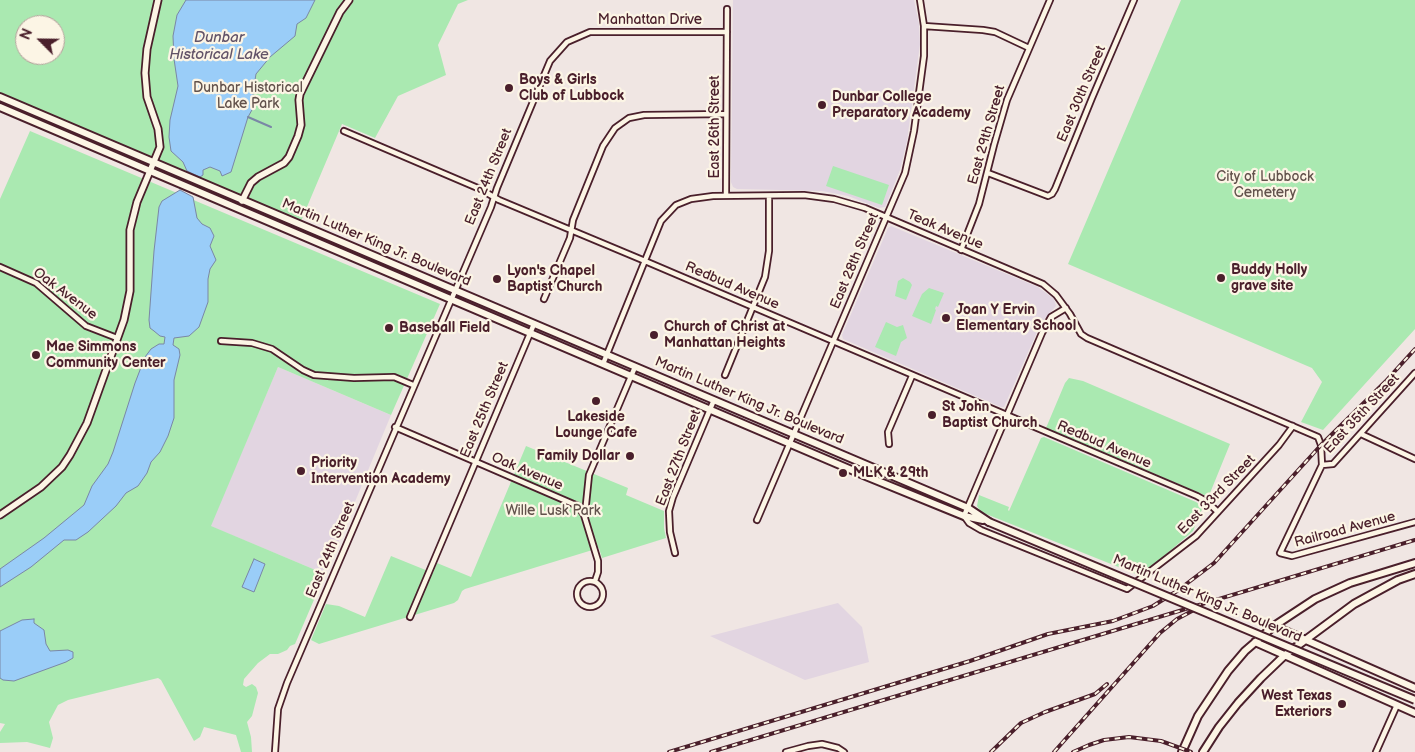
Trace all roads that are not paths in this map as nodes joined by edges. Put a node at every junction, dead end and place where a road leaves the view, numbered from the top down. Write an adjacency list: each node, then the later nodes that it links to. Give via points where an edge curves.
1 (158, 0): 15 (street, via 144,73 147,97 160,139)
2 (349, 0): 21 (street, via 300,94 301,125 289,157 251,183)
3 (920, 0): 7 (street, East 28th Street)
4 (1050, 0): 10 (street, East 29th Street)
5 (1134, 0): 17 (street, East 30th Street, via 1050,195)
6 (727, 9): 8 (street, East 26th Street)
7 (924, 26): 10 (street, via 995,32); 22 (street, East 28th Street, via 924,56 911,149 905,173)
8 (727, 32): 9 (street, Manhattan Drive, via 599,31); 13 (street, East 26th Street)
9 (574, 38): 20 (street, East 24th Street, via 560,48 546,68)
10 (1029, 48): 17 (street, East 29th Street, via 1008,100)
11 (0, 97): 15 (main road, Martin Luther King Jr. Boulevard)
12 (0, 107): 16 (main road, Martin Luther King Jr. Boulevard)
13 (726, 114): 18 (street, East 26th Street); 23 (street, via 651,114 621,123 603,146)
14 (344, 131): 20 (street, Redbud Avenue)
15 (154, 163): 16 (street); 21 (main road, Martin Luther King Jr. Boulevard)
16 (150, 172): 28 (main road, Martin Luther King Jr. Boulevard); 34 (street, via 137,202 130,230 130,291)
17 (988, 173): 24 (street, East 29th Street, via 978,210)
18 (726, 196): 19 (street, Teak Avenue); 25 (street, East 26th Street, via 699,197 676,205 661,221)
19 (769, 196): 22 (street, Teak Avenue, via 804,195 834,199); 30 (street, via 768,265)
20 (494, 197): 23 (street, Redbud Avenue); 27 (street, East 24th Street)
21 (242, 201): 27 (main road, Martin Luther King Jr. Boulevard)
22 (886, 218): 24 (street, Teak Avenue); 36 (street, East 28th Street)
23 (571, 230): 25 (street, Redbud Avenue); 29 (street)
24 (961, 250): 31 (street, Teak Avenue, via 1043,284)
25 (645, 261): 30 (street, Redbud Avenue); 37 (street, East 26th Street)
26 (0, 267): 34 (street, Oak Avenue, via 36,283 86,326)
27 (454, 289): 28 (street, East 24th Street); 32 (main road, Martin Luther King Jr. Boulevard)
28 (450, 299): 33 (main road, Martin Luther King Jr. Boulevard); 44 (street, East 24th Street)
29 (544, 299)
30 (754, 307): 36 (street, Redbud Avenue); 41 (street)
31 (1066, 308): 47 (street, via 1046,324); 48 (street, via 1076,327 1087,338)
32 (534, 324): 33 (street, East 25th Street); 37 (main road, Martin Luther King Jr. Boulevard)
33 (530, 333): 38 (main road, Martin Luther King Jr. Boulevard); 55 (street, East 25th Street)
34 (117, 338): 59 (street, via 87,423 70,455 40,487)
35 (220, 341): 44 (street, via 252,343 272,349 314,374 394,377)
36 (833, 341): 43 (street, Redbud Avenue); 50 (street, East 28th Street)
37 (607, 354): 38 (street, East 26th Street); 39 (main road, Martin Luther King Jr. Boulevard)
38 (602, 364): 42 (main road, Martin Luther King Jr. Boulevard)
39 (635, 367): 42 (street); 45 (main road, Martin Luther King Jr. Boulevard)
40 (1415, 373): 51 (street, East 35th Street)
41 (724, 375)
42 (632, 376): 46 (main road, Martin Luther King Jr. Boulevard); 60 (street, via 590,475)
43 (912, 376): 47 (street, Redbud Avenue); 53 (street, via 888,432)
44 (413, 385): 49 (street, East 24th Street)
45 (714, 400): 46 (street, East 27th Street); 50 (main road, Martin Luther King Jr. Boulevard)
46 (710, 410): 52 (main road, Martin Luther King Jr. Boulevard); 65 (street, East 27th Street, via 669,510)
47 (1007, 416): 57 (street); 58 (street, Redbud Avenue, via 1197,496)
48 (1293, 426): 56 (street, via 1318,437); 58 (street, East 33rd Street)
49 (395, 428): 55 (street, Oak Avenue); 78 (street, East 24th Street, via 287,683 278,709)
50 (793, 433): 52 (street, East 28th Street); 57 (main road, Martin Luther King Jr. Boulevard)
51 (1361, 434): 54 (street); 56 (street, East 35th Street, via 1333,464)
52 (789, 443): 61 (main road, Martin Luther King Jr. Boulevard); 62 (street, East 28th Street)
53 (889, 444)
54 (1415, 458)
55 (475, 462): 60 (street, Oak Avenue, via 573,504); 69 (street, East 25th Street)
56 (1322, 465): 64 (street, Railroad Avenue, via 1280,553 1292,556)
57 (968, 508): 61 (street); 63 (main road, Martin Luther King Jr. Boulevard)
58 (1218, 512): 61 (street, East 33rd Street, via 1196,536 1126,589 986,533)
59 (0, 515)
60 (584, 515): 68 (street, via 598,561)
61 (964, 516): 63 (main road, Martin Luther King Jr. Boulevard)
62 (757, 520)
63 (989, 522): 75 (main road, Martin Luther King Jr. Boulevard, bridge)
64 (1415, 522)
65 (675, 553)
66 (1415, 563): 70 (main road, via 1315,598)
67 (1415, 574): 71 (main road, via 1354,604)
68 (595, 581): 68 (street, via 584,582 578,588 578,598 585,606 595,606 603,599 603,588)
69 (410, 617)
70 (1274, 626): 71 (main road); 72 (main road)
71 (1305, 640): 73 (main road); 74 (main road)
72 (1255, 642): 73 (main road); 81 (main road, via 1208,698)
73 (1285, 655): 76 (main road); 82 (main road, via 1238,703)
74 (1415, 688)
75 (1415, 700)
76 (1396, 705): 77 (main road); 83 (street)
77 (1415, 713)
78 (275, 752)
79 (786, 752): 80 (street, via 822,744)
80 (844, 752)
81 (1182, 752)
82 (1203, 752)
83 (1376, 752)

